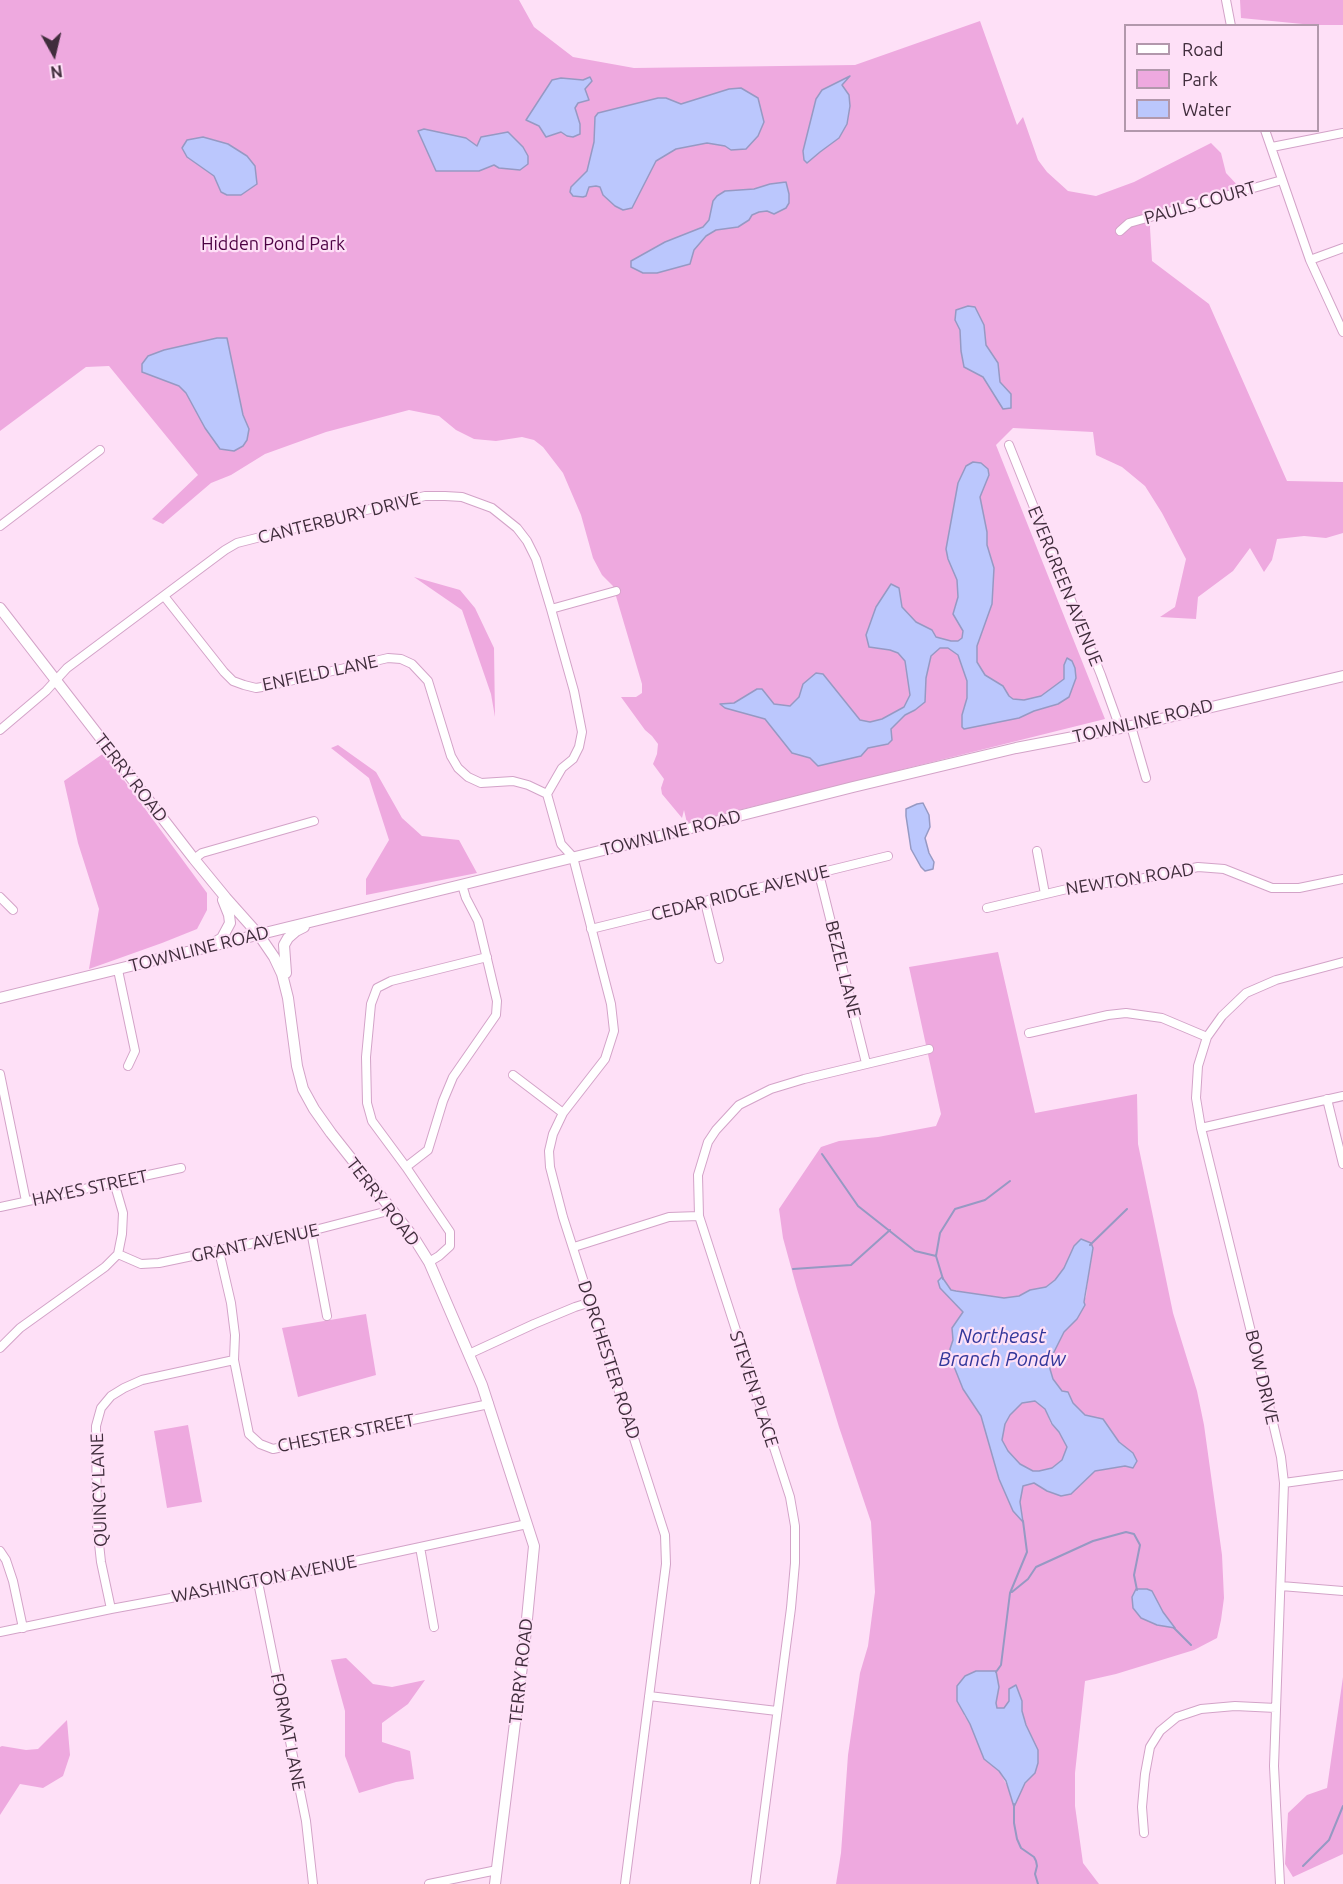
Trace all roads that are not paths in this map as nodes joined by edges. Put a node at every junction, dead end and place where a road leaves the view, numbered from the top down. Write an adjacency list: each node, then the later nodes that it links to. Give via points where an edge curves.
1 (1226, 0): 2 (street)
2 (1231, 24)
3 (1266, 132): 5 (street)
4 (1343, 133): 5 (street)
5 (1272, 147): 6 (street)
6 (1282, 180): 7 (street, PAULS COURT, via 1129,223); 9 (street)
7 (1120, 231)
8 (1343, 248): 9 (street)
9 (1310, 260): 10 (street)
10 (1343, 332)
11 (1009, 446): 21 (street, EVERGREEN AVENUE)
12 (100, 450): 13 (street)
13 (0, 526)
14 (616, 591): 17 (street)
15 (164, 596): 17 (street, CANTERBURY DRIVE, via 237,543 425,496 445,496 462,497 492,508 517,528 536,559); 19 (street, CANTERBURY DRIVE); 24 (street, ENFIELD LANE, via 224,672 244,685 268,686 388,658 412,664 428,681 458,768 481,783 513,782)
16 (0, 608): 19 (street, TERRY ROAD)
17 (550, 609): 24 (street, CANTERBURY DRIVE, via 582,732 573,759 562,768)
18 (1343, 676): 20 (street, TOWNLINE ROAD)
19 (56, 680): 22 (street, CANTERBURY DRIVE); 29 (street, TERRY ROAD)
20 (1131, 726): 21 (street, TOWNLINE ROAD); 23 (street)
21 (1120, 728): 28 (street, TOWNLINE ROAD, via 962,761)
22 (0, 730)
23 (1146, 778)
24 (547, 794): 28 (street, via 561,844)
25 (314, 821): 29 (street, via 202,853)
26 (1037, 851): 34 (street)
27 (888, 856): 30 (street, CEDAR RIDGE AVENUE)
28 (573, 858): 33 (street, TOWNLINE ROAD); 40 (street, DORCHESTER ROAD)
29 (194, 859): 31 (street, TERRY ROAD)
30 (819, 874): 36 (street, CEDAR RIDGE AVENUE); 52 (street, BEZEL LANE)
31 (211, 879): 41 (street, TERRY ROAD); 42 (street, via 227,908 230,923 222,938)
32 (1343, 879): 34 (street, NEWTON ROAD, via 1299,888 1272,888 1224,869 1198,867)
33 (462, 885): 39 (street, TOWNLINE ROAD); 43 (street, via 478,921)
34 (1045, 894): 37 (street, NEWTON ROAD)
35 (0, 897): 38 (street)
36 (705, 902): 40 (street, CEDAR RIDGE AVENUE); 44 (street)
37 (987, 908)
38 (13, 910)
39 (338, 915): 41 (street, TOWNLINE ROAD); 48 (street, via 296,931 288,938 283,953)
40 (591, 929): 58 (street, DORCHESTER ROAD, via 611,1004 614,1031 605,1059)
41 (259, 934): 42 (street, TOWNLINE ROAD); 48 (street, TERRY ROAD, via 282,974)
42 (204, 948): 46 (street, TOWNLINE ROAD)
43 (487, 957): 62 (street, via 497,1001 496,1015 453,1077 429,1150); 62 (street, via 377,988 371,1004 367,1046 367,1103 372,1121)
44 (719, 959)
45 (1343, 962): 50 (street, BOW DRIVE, via 1276,980 1246,993)
46 (118, 970): 47 (street, TOWNLINE ROAD); 53 (street, via 135,1050)
47 (0, 998)
48 (288, 998): 67 (street, TERRY ROAD, via 303,1089 331,1133)
49 (1029, 1033): 50 (street, via 1126,1012 1162,1018)
50 (1207, 1036): 60 (street, BOW DRIVE, via 1198,1066 1196,1098)
51 (929, 1049): 52 (street, STEVEN PLACE)
52 (866, 1063): 68 (street, STEVEN PLACE, via 771,1089 740,1105 716,1130 703,1155 698,1175)
53 (128, 1066)
54 (0, 1074): 59 (street)
55 (513, 1076): 58 (street)
56 (1343, 1096): 57 (street)
57 (1327, 1099): 60 (street); 61 (street)
58 (563, 1113): 70 (street, DORCHESTER ROAD, via 553,1134 550,1167)
59 (4, 1115): 65 (street)
60 (1201, 1128): 81 (street, BOW DRIVE)
61 (1343, 1164)
62 (406, 1167): 73 (street, via 450,1232 450,1246)
63 (181, 1168): 64 (street, HAYES STREET)
64 (114, 1182): 65 (street, HAYES STREET); 72 (street, via 123,1213)
65 (26, 1201): 66 (street, HAYES STREET)
66 (0, 1207)
67 (392, 1210): 69 (street, GRANT AVENUE); 73 (street, TERRY ROAD)
68 (699, 1216): 70 (street, via 669,1217); 94 (street, STEVEN PLACE, via 790,1497 795,1526 791,1608)
69 (311, 1231): 71 (street, GRANT AVENUE); 75 (street)
70 (574, 1247): 74 (street, DORCHESTER ROAD)
71 (219, 1251): 72 (street, GRANT AVENUE, via 141,1264); 78 (street, CHESTER STREET, via 231,1303)
72 (118, 1254): 76 (street, via 20,1328)
73 (429, 1262): 77 (street, TERRY ROAD)
74 (591, 1302): 77 (street); 92 (street, DORCHESTER ROAD, via 665,1535 666,1564)
75 (327, 1316)
76 (0, 1348)
77 (469, 1354): 79 (street, TERRY ROAD)
78 (234, 1360): 79 (street, CHESTER STREET, via 249,1434 273,1449); 88 (street, QUINCY LANE, via 142,1380 111,1396 101,1408 96,1426 97,1525)
79 (489, 1404): 82 (street, TERRY ROAD)
80 (1343, 1475): 81 (street)
81 (1284, 1483): 86 (street, BOW DRIVE)
82 (527, 1524): 83 (street, WASHINGTON AVENUE); 96 (street, TERRY ROAD, via 534,1546)
83 (420, 1547): 85 (street, WASHINGTON AVENUE); 89 (street)
84 (0, 1551): 90 (street, via 13,1581)
85 (258, 1582): 88 (street, WASHINGTON AVENUE); 97 (street, FORMAT LANE, via 306,1821)
86 (1281, 1586): 87 (street); 93 (street, BOW DRIVE)
87 (1343, 1591)
88 (111, 1609): 90 (street, WASHINGTON AVENUE)
89 (434, 1627)
90 (23, 1628): 91 (street, WASHINGTON AVENUE)
91 (0, 1632)
92 (649, 1696): 94 (street); 100 (street, DORCHESTER ROAD)
93 (1276, 1708): 95 (street, via 1201,1709 1177,1717 1160,1731 1150,1747 1145,1774); 102 (street, BOW DRIVE, via 1274,1766)
94 (777, 1711): 101 (street, STEVEN PLACE)
95 (1144, 1833)
96 (497, 1870): 98 (street); 99 (street, TERRY ROAD)
97 (313, 1884)
98 (429, 1884)
99 (495, 1884)
100 (625, 1884)
101 (755, 1884)
102 (1280, 1884)

